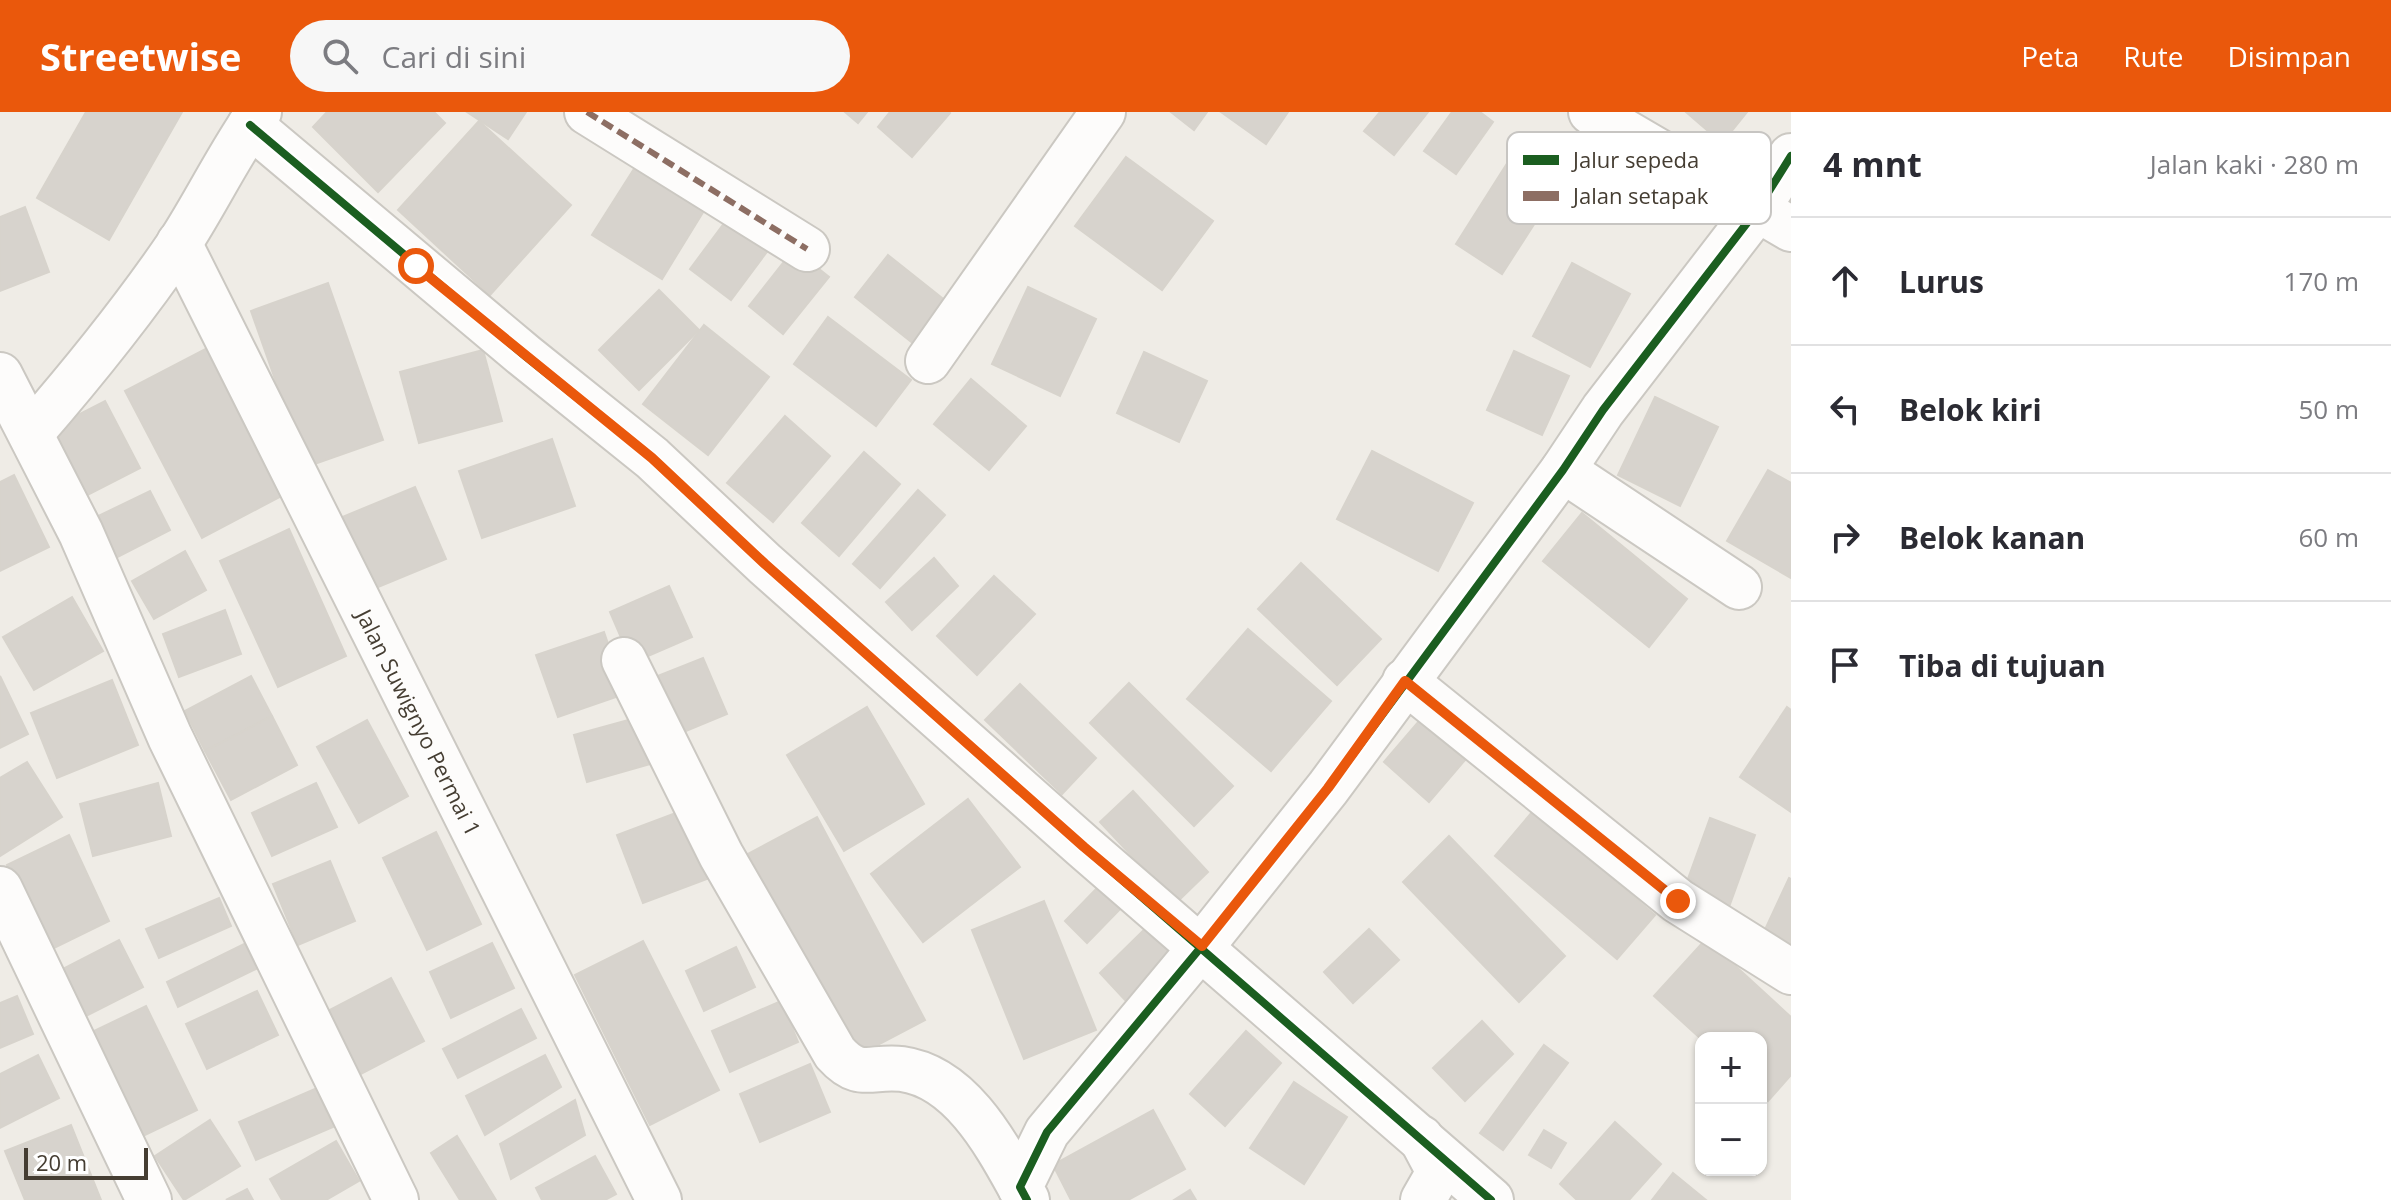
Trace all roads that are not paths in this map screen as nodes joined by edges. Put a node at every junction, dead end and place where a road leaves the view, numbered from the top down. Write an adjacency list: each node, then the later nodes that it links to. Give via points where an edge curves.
1 (587, 112): 10 (street)
2 (1103, 112): 11 (street)
3 (1591, 112): 5 (street)
4 (254, 118): 9 (street); 19 (street, via 500,336 652,458 765,564)
5 (1625, 132)
6 (1791, 156): 7 (street)
7 (1774, 220)
8 (1770, 224): 14 (street, via 1603,410)
9 (179, 243): 13 (street, via 94,360); 25 (street, Jalan Suwignyo Permai 1)
10 (807, 249)
11 (928, 361)
12 (0, 375): 13 (street)
13 (31, 433): 24 (street, via 170,737)
14 (1563, 470): 15 (street); 17 (street)
15 (1739, 587)
16 (624, 660): 22 (street, via 721,855 835,1053 847,1067 903,1069 942,1085 972,1110)
17 (1405, 681): 19 (street); 20 (street, via 1678,901)
18 (0, 889): 23 (street)
19 (1202, 946): 21 (street); 22 (street, via 1047,1132)
20 (1791, 972)
21 (1421, 1138): 26 (street, via 1439,1172); 27 (street)
22 (1024, 1194)
23 (149, 1200)
24 (396, 1200)
25 (659, 1200)
26 (1423, 1200)
27 (1491, 1200)

